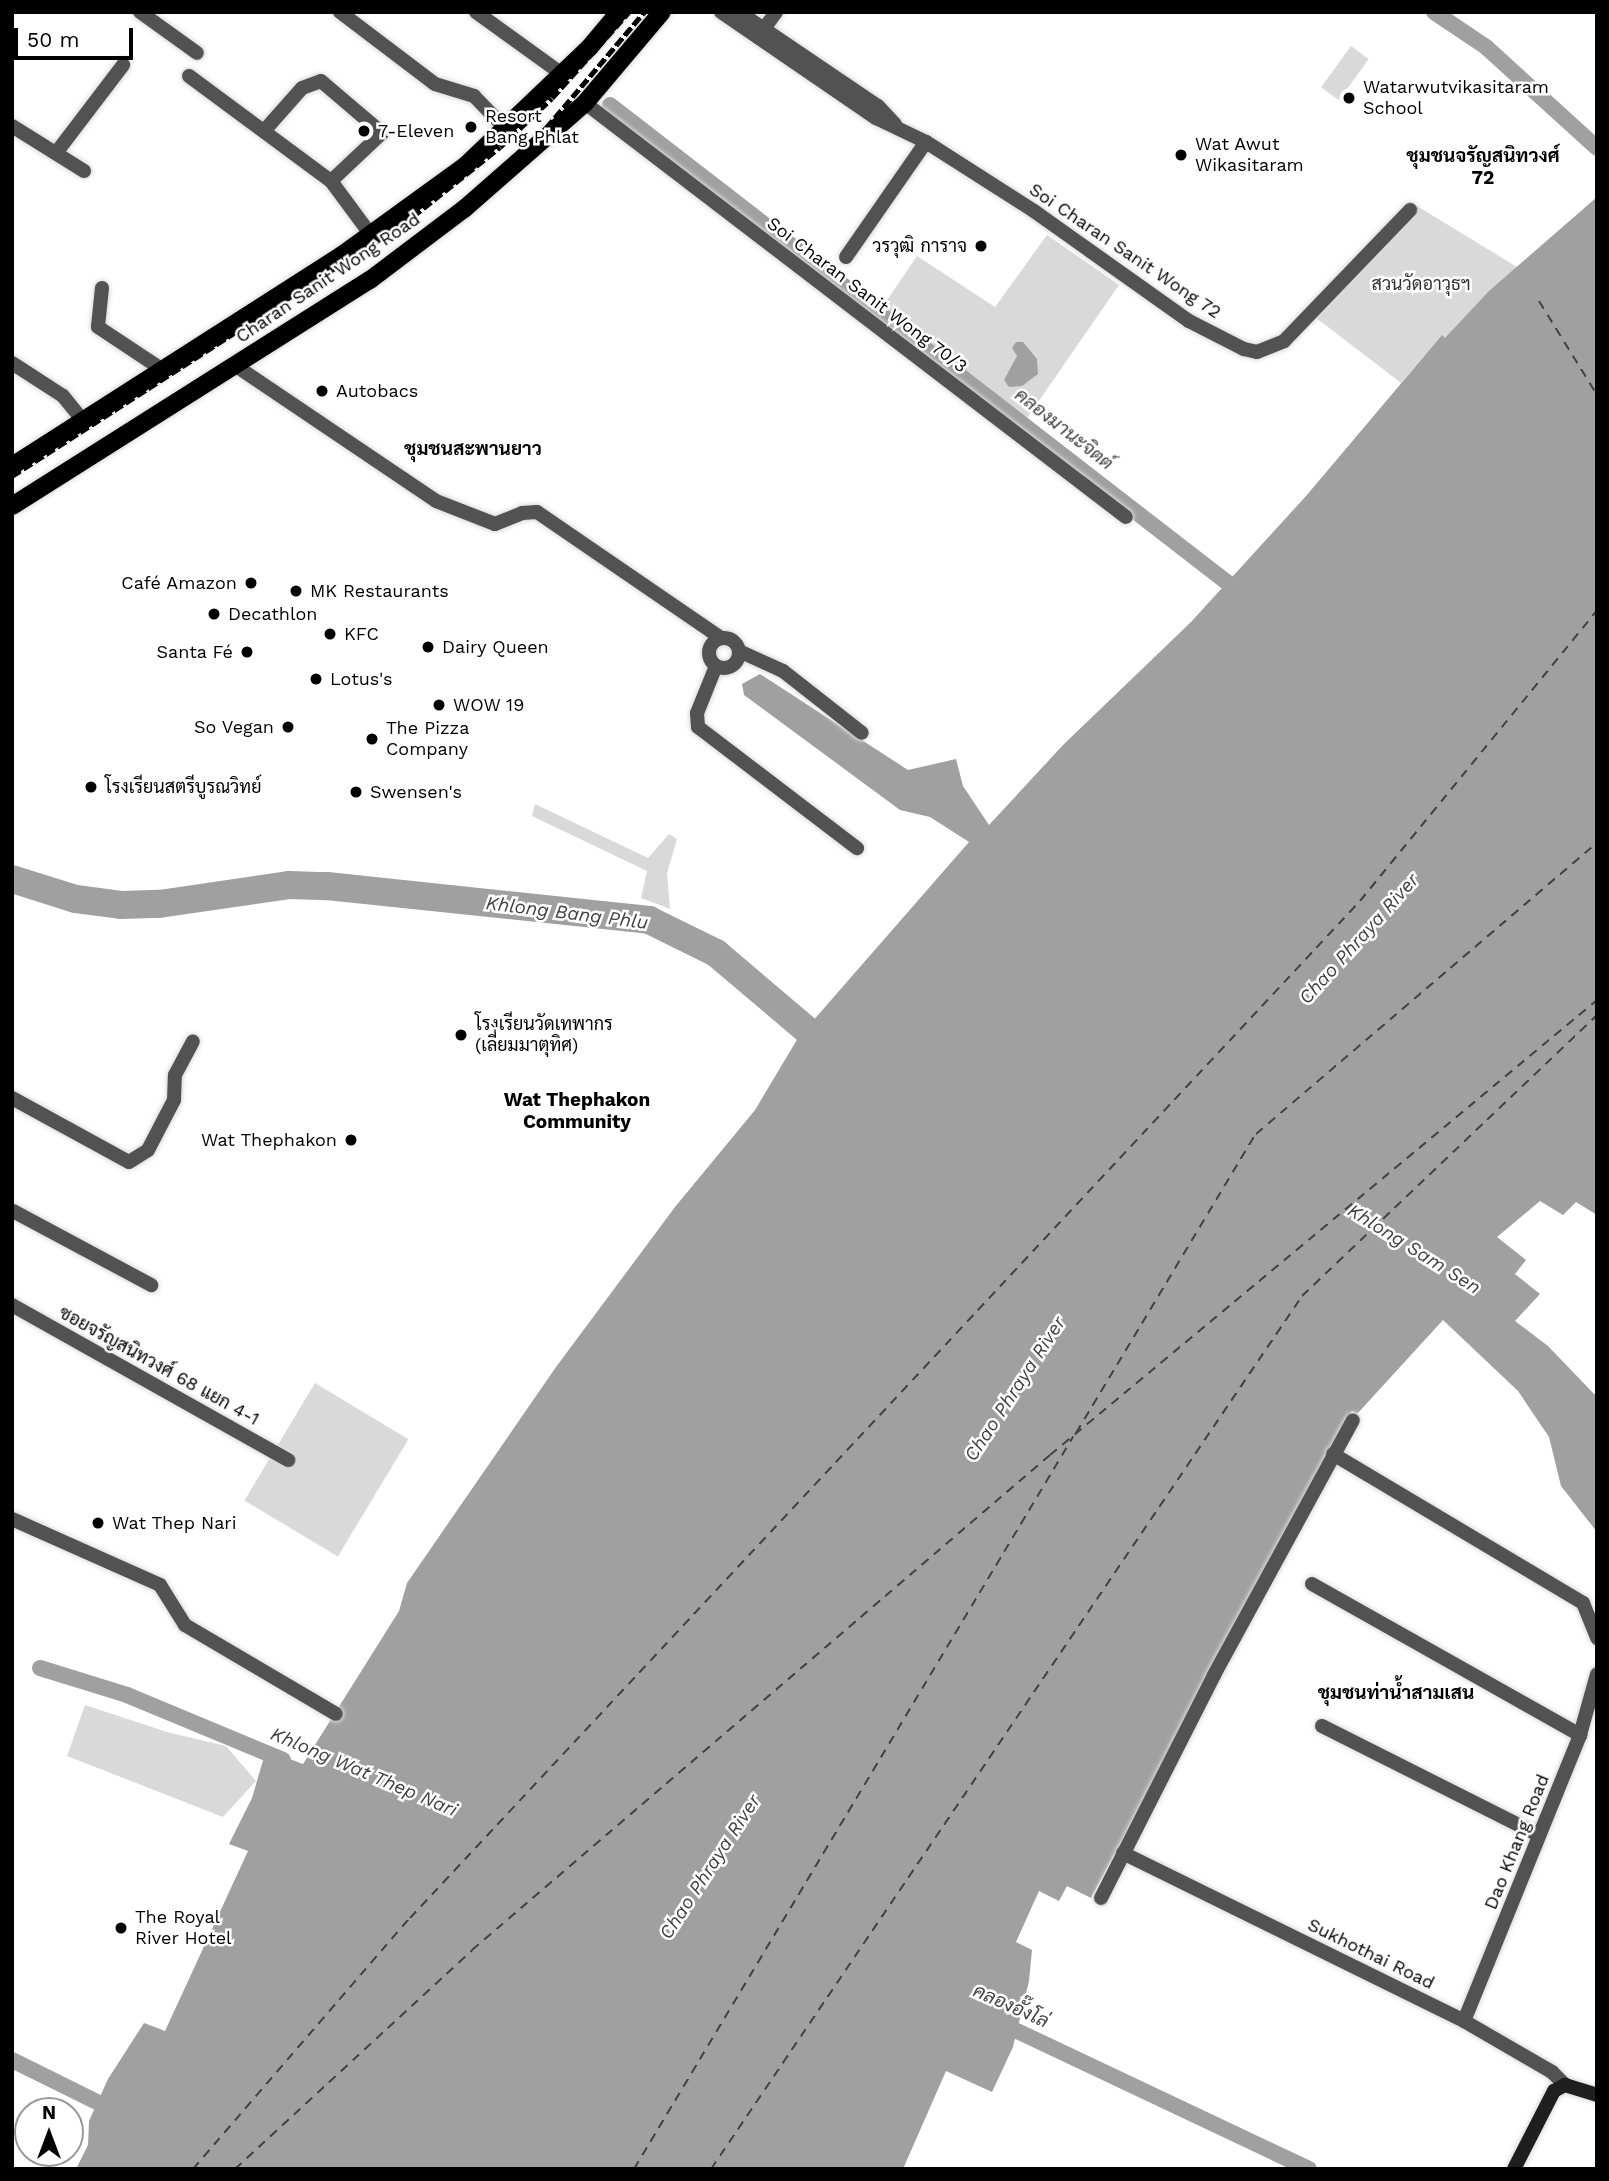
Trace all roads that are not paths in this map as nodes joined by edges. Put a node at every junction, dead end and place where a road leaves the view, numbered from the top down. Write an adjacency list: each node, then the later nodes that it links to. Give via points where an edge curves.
1 (140, 12): 10 (street)
2 (341, 12): 16 (street, via 435,83 474,96)
3 (476, 12): 12 (street)
4 (619, 12): 12 (main road, Charan Sanit Wong Road)
5 (662, 12): 14 (main road, Charan Sanit Wong Road)
6 (721, 12): 9 (street, Soi Charan Sanit Wong 72)
7 (739, 12): 9 (street, Soi Charan Sanit Wong 72)
8 (776, 12): 9 (street)
9 (761, 34): 18 (street, Soi Charan Sanit Wong 72, via 901,130)
10 (197, 53)
11 (123, 65): 19 (street)
12 (562, 74): 16 (main road, Charan Sanit Wong Road)
13 (189, 76): 17 (street)
14 (585, 103): 27 (main road, Charan Sanit Wong Road, via 464,209 370,279); 32 (street, Soi Charan Sanit Wong 70/3)
15 (12, 126): 19 (street)
16 (506, 129): 23 (main road, Charan Sanit Wong Road, via 465,166)
17 (264, 131): 21 (street); 21 (street, via 302,88 321,81 382,133)
18 (926, 142): 22 (street, Soi Charan Sanit Wong 72, via 1189,321 1257,352 1284,341 1300,327); 24 (street)
19 (56, 153): 20 (street)
20 (84, 171)
21 (331, 181): 23 (street)
22 (1410, 210)
23 (371, 235): 28 (main road, Charan Sanit Wong Road)
24 (846, 257)
25 (102, 288): 28 (street, via 98,327)
26 (12, 363): 29 (street, via 63,396)
27 (236, 366): 31 (main road, Charan Sanit Wong Road); 33 (street, via 436,501 495,524 537,512)
28 (163, 370): 29 (main road, Charan Sanit Wong Road)
29 (83, 421): 30 (main road, Charan Sanit Wong Road)
30 (12, 466)
31 (12, 506)
32 (1126, 517)
33 (721, 638): 34 (street, via 731,640); 35 (street, via 709,650)
34 (739, 651): 35 (street, via 734,664); 36 (street, via 783,671)
35 (716, 666): 37 (street, via 697,713 698,727)
36 (862, 733)
37 (858, 848)
38 (193, 1041): 39 (street, via 175,1075 174,1100 148,1150 129,1161)
39 (12, 1098)
40 (12, 1210): 41 (street)
41 (151, 1284)
42 (12, 1305): 45 (street, ซอยจรัญสนิทวงศ์ 68 แยก 4-1)
43 (1353, 1420): 44 (street)
44 (1333, 1454): 48 (street, via 1583,1603); 54 (street)
45 (288, 1460)
46 (12, 1519): 50 (street, via 160,1585 185,1625)
47 (1312, 1584): 52 (street)
48 (1597, 1638)
49 (1597, 1674): 52 (street, Dao Khang Road)
50 (336, 1714)
51 (1322, 1726): 53 (street)
52 (1580, 1735): 53 (street, Dao Khang Road)
53 (1539, 1835): 56 (street, Dao Khang Road)
54 (1123, 1853): 55 (street); 56 (street, Sukhothai Road)
55 (1101, 1898)
56 (1464, 2021): 57 (street, Sukhothai Road, via 1552,2072)
57 (1564, 2085): 58 (street, Sukhothai Road); 59 (street, via 1545,2103)
58 (1597, 2095)
59 (1514, 2169)

